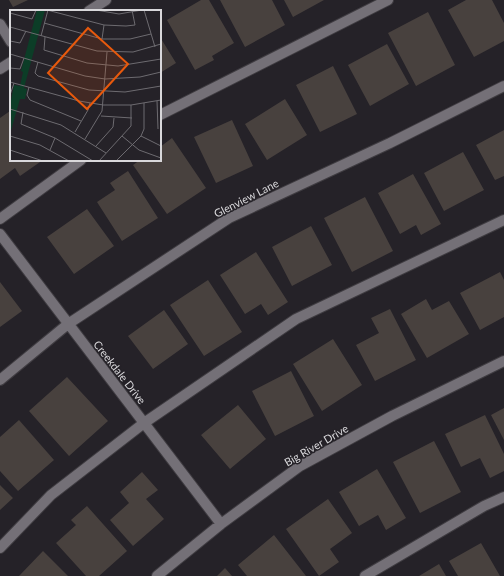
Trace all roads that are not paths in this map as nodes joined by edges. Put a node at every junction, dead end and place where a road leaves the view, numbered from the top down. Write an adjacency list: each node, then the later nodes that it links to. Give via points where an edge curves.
1 (106, 0): 3 (street)
2 (388, 0): 9 (street)
3 (91, 10)
4 (0, 24): 5 (street)
5 (10, 40)
6 (10, 63): 7 (street)
7 (0, 69)
8 (504, 86): 14 (street, Glenview Lane, via 390,143 229,218)
9 (161, 114)
10 (80, 161): 11 (street)
11 (0, 219)
12 (504, 220): 17 (street, via 296,320)
13 (0, 234): 14 (street, Creekdale Drive)
14 (68, 324): 16 (street, Glenview Lane); 17 (street, Creekdale Drive)
15 (504, 361): 19 (street, Big River Drive, via 392,416 300,466)
16 (0, 380)
17 (144, 423): 19 (street, Creekdale Drive); 20 (street, via 51,496)
18 (504, 497): 22 (street, via 484,506)
19 (221, 524): 21 (street, Big River Drive)
20 (0, 548)
21 (157, 576)
22 (365, 576)

